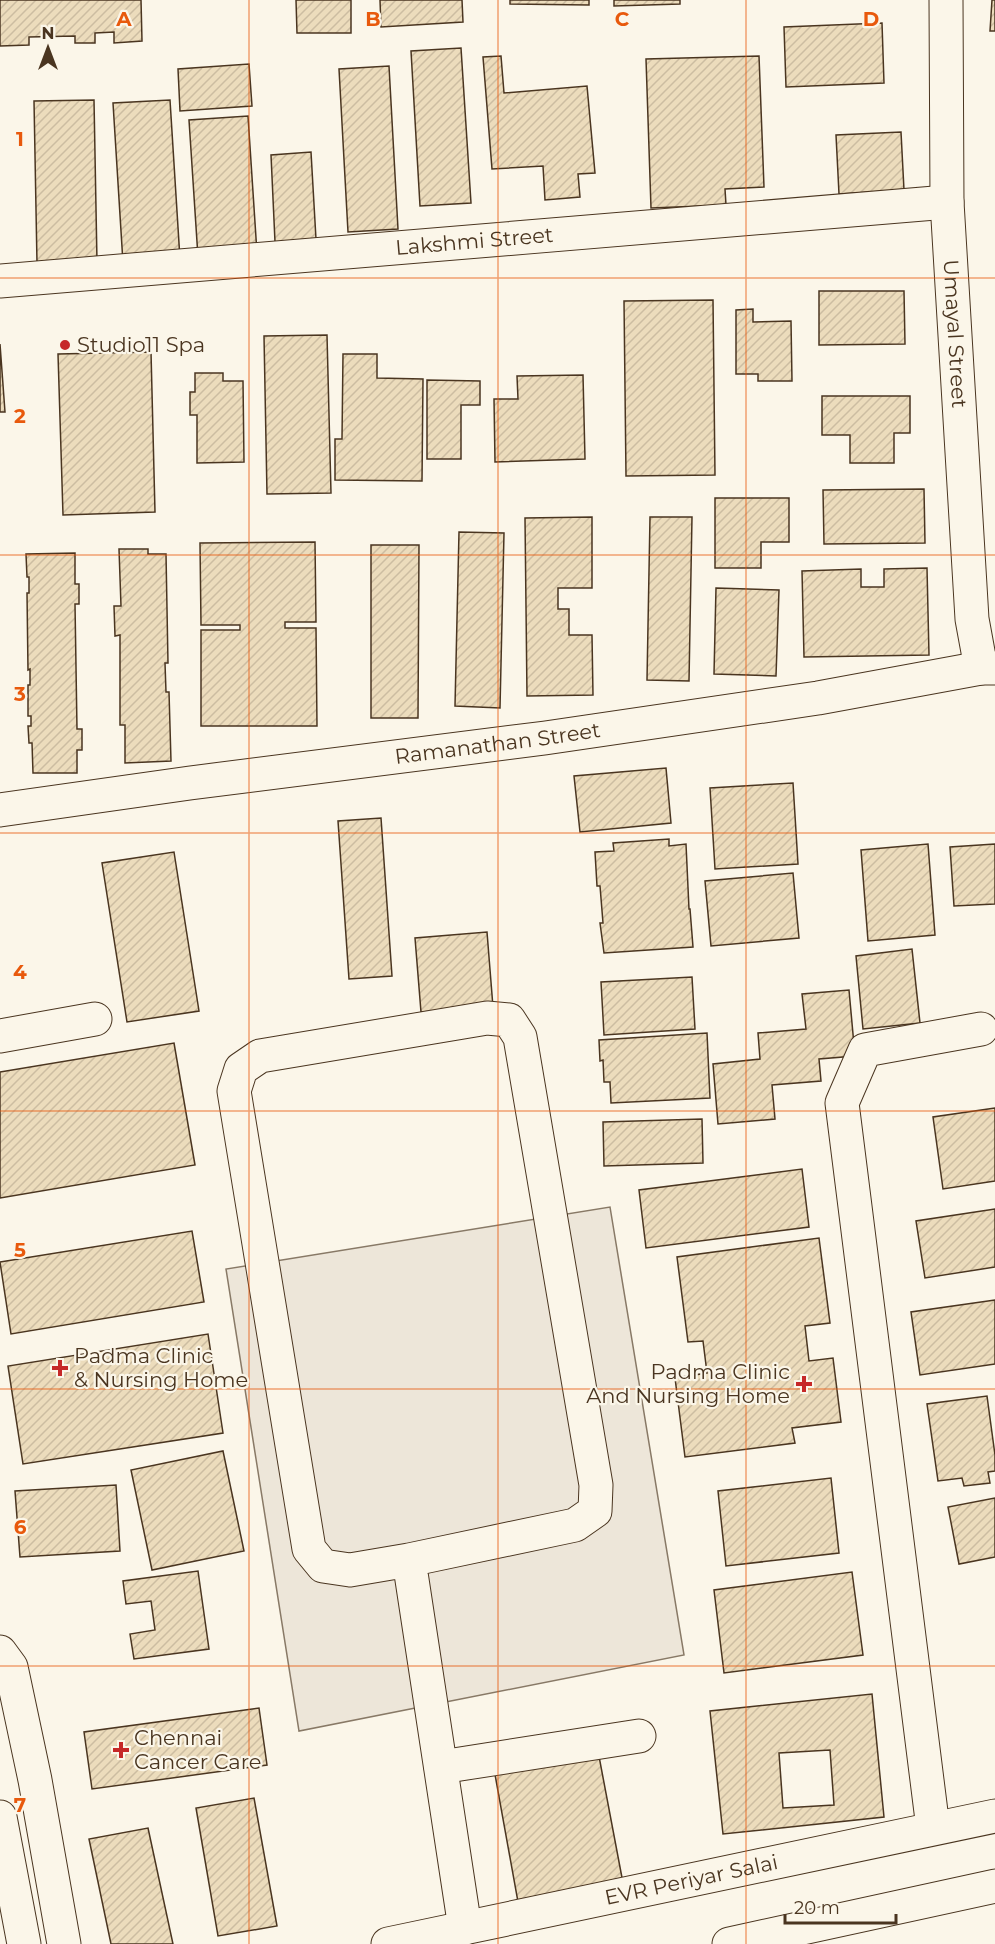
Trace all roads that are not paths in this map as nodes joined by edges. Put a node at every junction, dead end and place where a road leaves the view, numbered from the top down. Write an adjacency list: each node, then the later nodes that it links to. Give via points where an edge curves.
1 (946, 0): 2 (street, Umayal Street)
2 (947, 202): 3 (street, Lakshmi Street); 4 (street, Umayal Street, via 972,619)
3 (0, 281)
4 (988, 668): 5 (street, Ramanathan Street, via 818,698 545,738)
5 (0, 810)
6 (95, 1019): 8 (street)
7 (981, 1029): 15 (street, via 865,1050 843,1103)
8 (0, 1035)
9 (409, 1560): 9 (street, via 575,1525 595,1510 596,1485 520,1037 509,1020 488,1018 260,1056 241,1069 234,1091 309,1550 323,1566 350,1570); 12 (street)
10 (0, 1653): 19 (street, via 11,1667 36,1780)
11 (639, 1736): 12 (street)
12 (441, 1767): 17 (street)
13 (995, 1816): 15 (street, EVR Periyar Salai)
14 (0, 1817): 18 (street)
15 (933, 1828): 17 (street, EVR Periyar Salai)
16 (995, 1886): 21 (street)
17 (465, 1928): 20 (street, EVR Periyar Salai)
18 (24, 1944)
19 (64, 1944)
20 (388, 1944)
21 (729, 1944)

